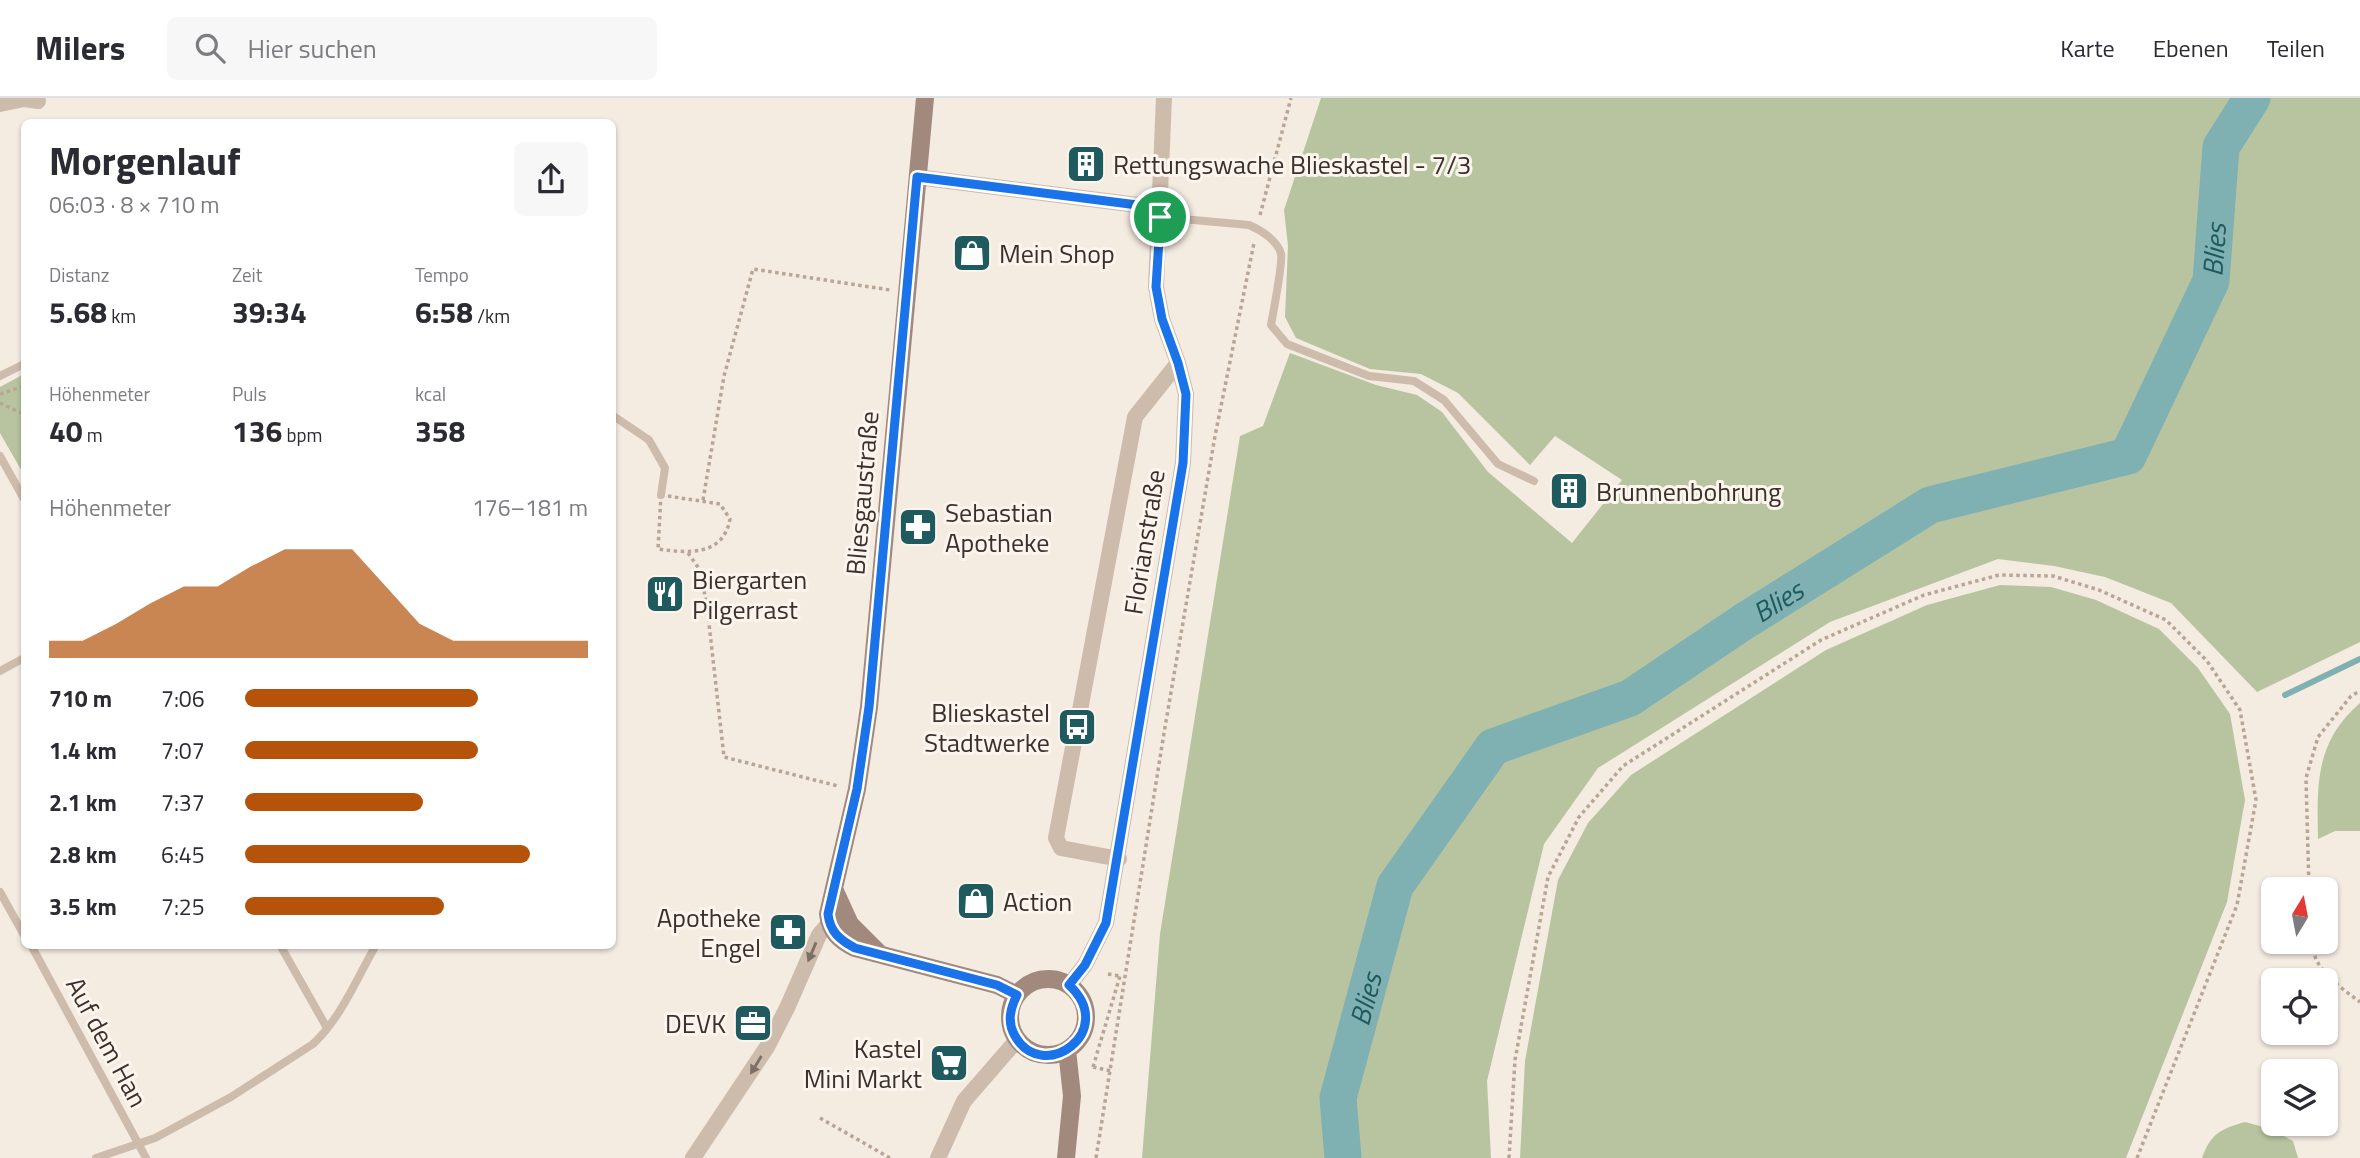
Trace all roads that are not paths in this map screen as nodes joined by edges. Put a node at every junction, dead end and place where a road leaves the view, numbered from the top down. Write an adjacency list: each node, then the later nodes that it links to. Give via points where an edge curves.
1 (925, 98): 5 (main road, Bliesgaustraße)
2 (1164, 98): 6 (street, Florianstraße)
3 (38, 101): 4 (street)
4 (0, 104)
5 (917, 177): 6 (street); 18 (main road, Bliesgaustraße, via 869,707 857,789)
6 (1160, 213): 7 (street, Florianstraße, via 1156,287); 12 (lane, via 1257,228 1281,255 1272,326 1287,344 1368,376 1414,381 1444,400 1499,464)
7 (1178, 363): 17 (street, Florianstraße, via 1186,394 1183,463); 17 (street, via 1135,417 1056,838 1061,848)
8 (21, 366): 9 (lane)
9 (0, 376)
10 (616, 418): 14 (lane, via 649,440 665,468)
11 (0, 456): 13 (lane)
12 (1534, 481)
13 (21, 494)
14 (661, 495)
15 (21, 660): 16 (lane)
16 (0, 671)
17 (1119, 859): 26 (street, Florianstraße, via 1106,923)
18 (834, 890): 20 (main road, Bliesgaustraße); 25 (main road, via 850,924)
19 (0, 892): 21 (lane)
20 (829, 923): 25 (main road, via 843,942); 34 (street, Bliesgaustraße, one-way to 34, via 819,934 767,1047)
21 (21, 929)
22 (33, 949): 31 (lane, Auf dem Han)
23 (282, 949): 28 (lane)
24 (374, 949): 28 (lane)
25 (881, 954): 27 (main road, via 997,985)
26 (1069, 985): 27 (main road, via 1059,980 1035,981); 30 (main road, via 1085,1005 1087,1018 1084,1031)
27 (1017, 995): 29 (main road, via 1010,1017)
28 (327, 1028): 31 (lane, via 313,1044 231,1097)
29 (1017, 1040): 30 (main road, via 1046,1055); 35 (street, via 964,1101)
30 (1067, 1051): 36 (main road, via 1072,1096)
31 (138, 1144): 32 (lane); 33 (lane, Auf dem Han)
32 (96, 1158)
33 (146, 1158)
34 (693, 1158)
35 (938, 1158)
36 (1066, 1158)

